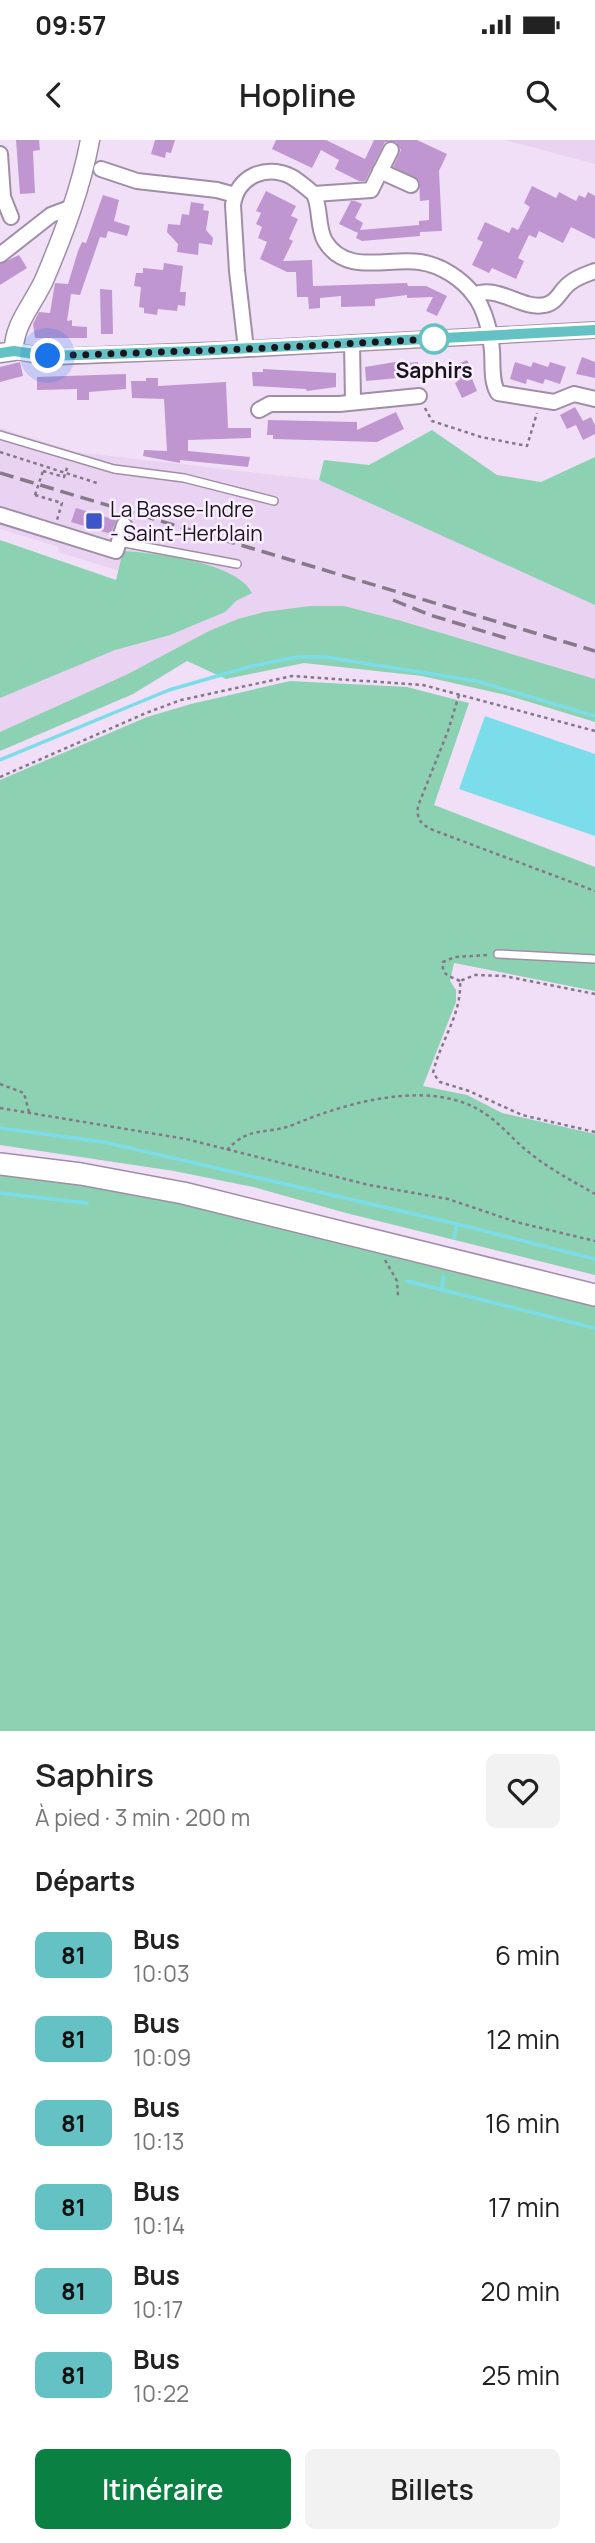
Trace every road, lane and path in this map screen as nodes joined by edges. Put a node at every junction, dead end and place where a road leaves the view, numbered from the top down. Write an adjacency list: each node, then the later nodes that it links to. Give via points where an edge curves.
1 (90, 140): 9 (street)
2 (391, 150): 5 (street)
3 (0, 154): 10 (street, via 3,197)
4 (101, 169): 8 (street, via 137,181)
5 (380, 172): 6 (street); 7 (street, via 371,190)
6 (411, 185)
7 (314, 194): 8 (street, via 290,176 261,172 249,177); 13 (street, via 325,241 339,256 361,263 429,264 452,274)
8 (234, 195): 17 (street)
9 (72, 207): 11 (street, via 51,215); 18 (street, via 45,279)
10 (11, 217)
11 (0, 255)
12 (595, 271): 13 (street, via 571,281 556,300 545,305 488,292)
13 (474, 295): 15 (street, via 483,309)
14 (595, 330): 15 (street)
15 (489, 337): 16 (street); 22 (street, via 498,393)
16 (352, 344): 17 (street); 21 (street)
17 (246, 349): 18 (street, via 48,356)
18 (7, 352)
19 (419, 396): 21 (street); 22 (path, via 432,421 527,446)
20 (595, 399): 22 (street, via 574,394 554,402)
21 (353, 401): 23 (street, via 271,404)
22 (540, 401)
23 (259, 410)
24 (0, 435): 26 (lane)
25 (0, 452): 27 (path)
26 (71, 457): 27 (path); 29 (lane)
27 (65, 473): 28 (path); 32 (path, bridge, via 64,477 43,471 35,495 62,503)
28 (100, 484)
29 (274, 501)
30 (0, 515): 32 (street)
31 (124, 525): 33 (street)
32 (53, 531): 33 (street, via 116,551)
33 (119, 541): 34 (lane)
34 (237, 564)
35 (459, 695): 36 (path); 37 (path, via 393,681 292,676 181,700); 38 (path, via 418,806 419,822)
36 (595, 731)
37 (0, 777)
38 (595, 891)
39 (498, 954): 40 (lane); 41 (path, via 443,962 445,975)
40 (595, 960)
41 (460, 981): 42 (path, via 475,975 504,976); 46 (path, via 461,997 433,1073 440,1082 522,1115)
42 (595, 994)
43 (0, 1084): 45 (path, via 24,1093)
44 (0, 1108): 45 (path)
45 (29, 1112): 47 (path)
46 (595, 1132)
47 (227, 1150): 49 (path, via 240,1137 347,1106 421,1095 486,1114 558,1174); 51 (path, via 448,1199)
48 (0, 1164): 50 (main road, via 183,1193)
49 (595, 1194)
50 (375, 1240): 52 (main road); 53 (path, via 397,1281)
51 (595, 1241)
52 (595, 1295)
53 (398, 1296)

